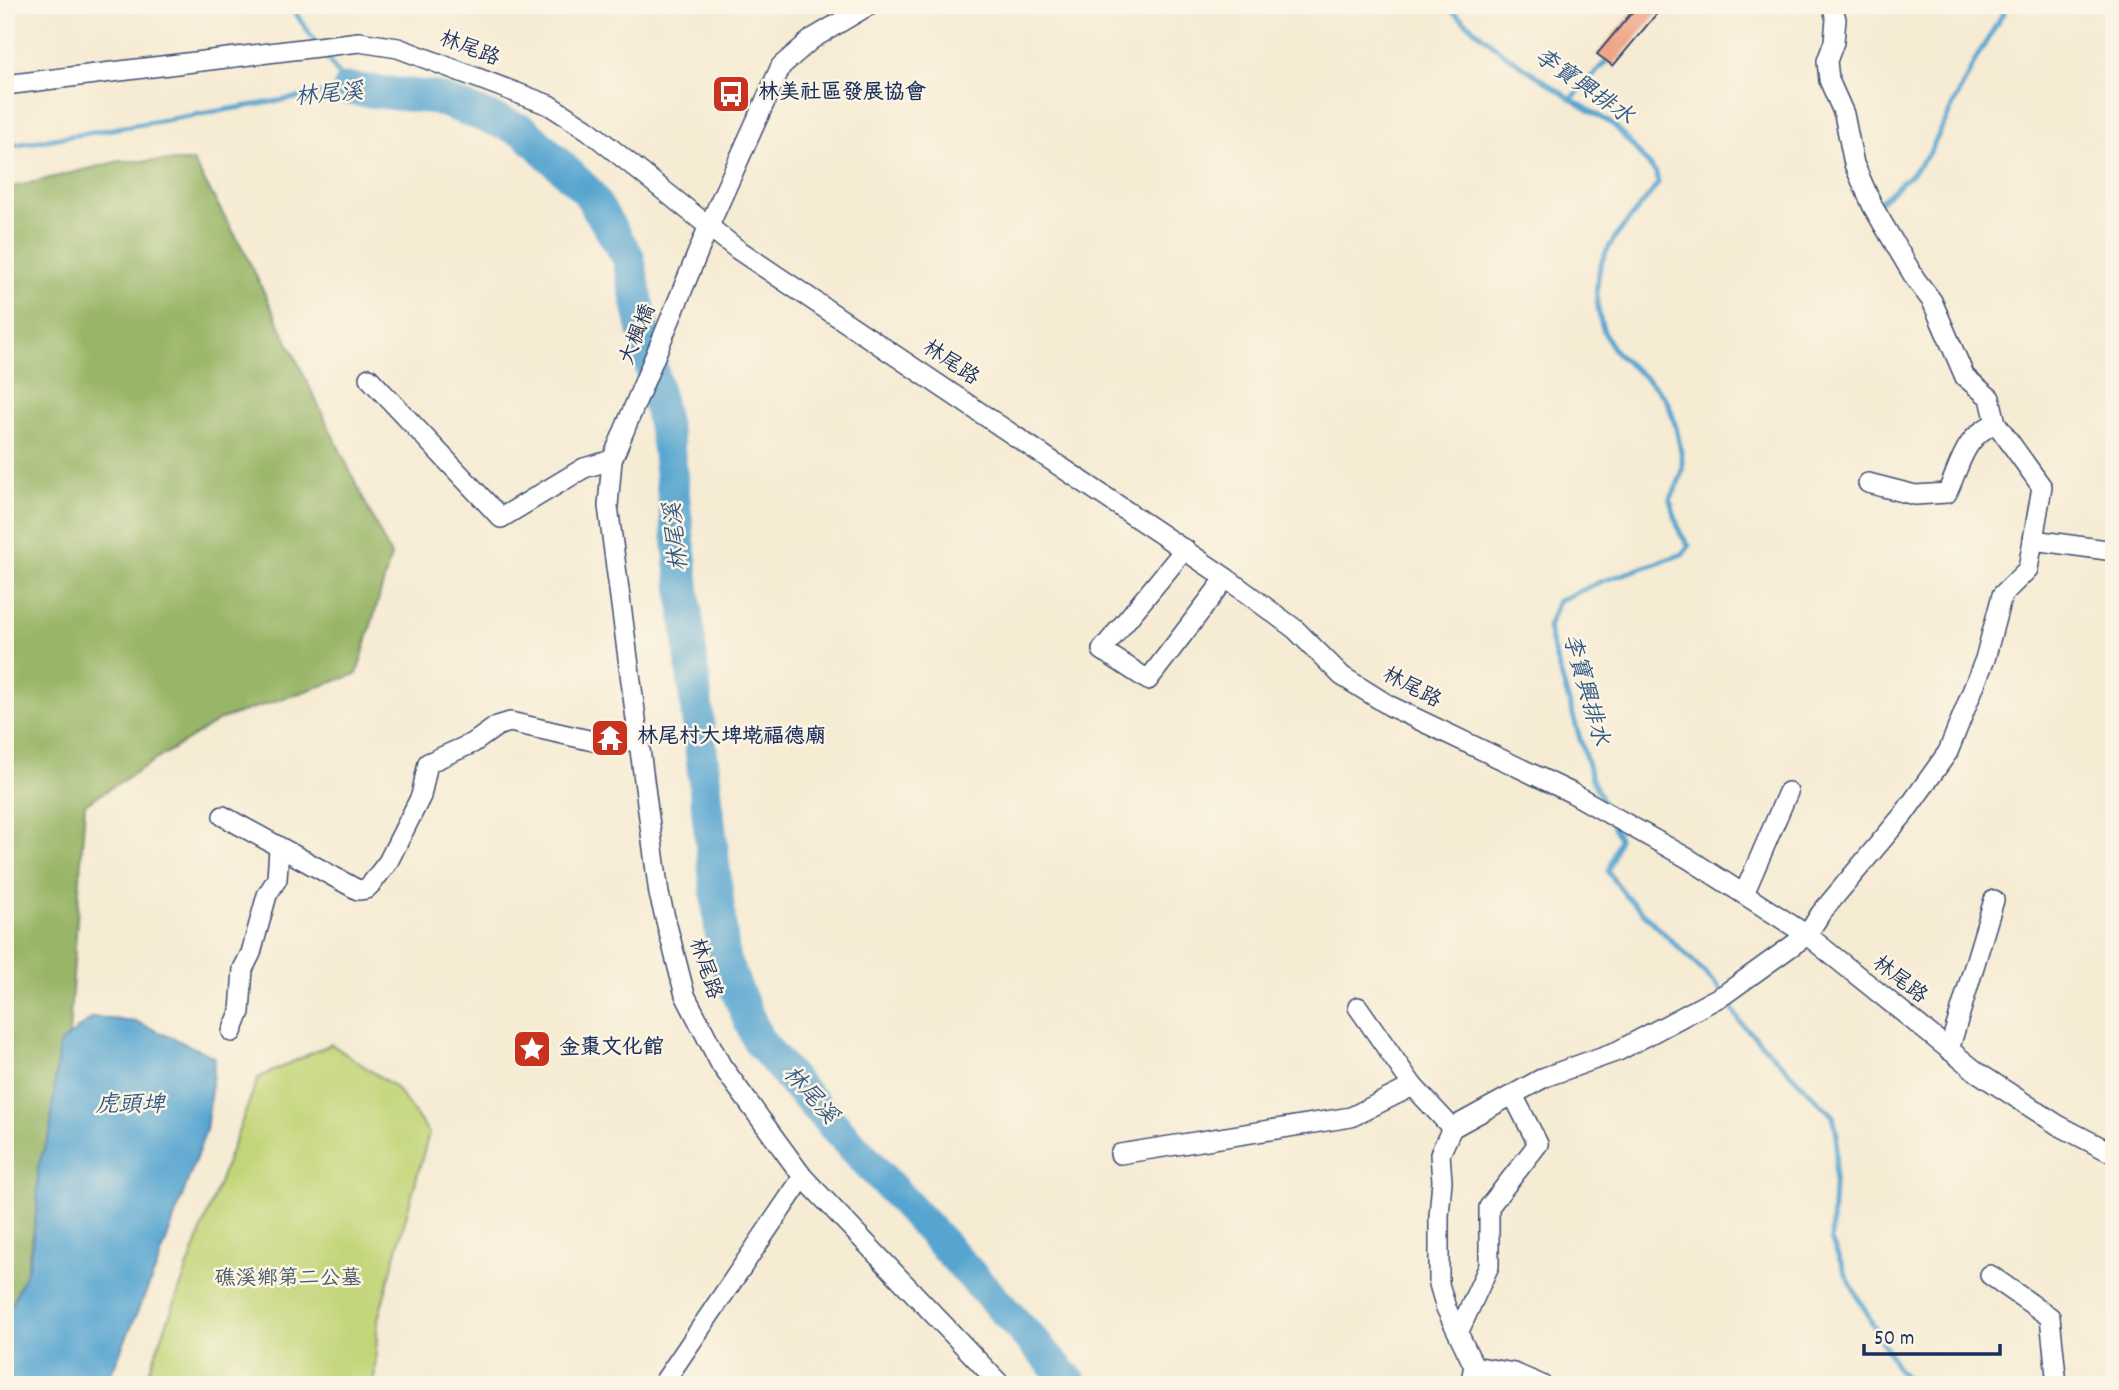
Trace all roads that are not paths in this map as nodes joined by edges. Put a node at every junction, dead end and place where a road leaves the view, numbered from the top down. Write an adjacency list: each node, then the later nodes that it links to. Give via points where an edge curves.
1 (869, 5): 4 (street, via 812,39 781,66)
2 (1832, 5): 6 (street, via 1836,19 1827,61 1829,80 1844,114 1854,164 1873,207 1933,301 1965,377 1990,398)
3 (5, 85): 4 (street, 林尾路, via 359,43 398,48 550,105)
4 (708, 228): 7 (street, 大楓橋); 10 (street, 林尾路)
5 (369, 378): 7 (street, via 501,518 584,468)
6 (1996, 423): 8 (street, via 1982,429 1966,446 1947,494 1915,495); 9 (street, via 2042,487)
7 (612, 460): 13 (street, 林尾路, via 608,506)
8 (1868, 483)
9 (2033, 540): 11 (street); 19 (street, via 2028,569 2002,595 1985,659 1948,752)
10 (1185, 549): 12 (street, 林尾路); 12 (street, via 1102,650 1148,680)
11 (2114, 551)
12 (1226, 578): 17 (street, 林尾路, via 1295,629 1342,676 1390,706 1572,793)
13 (638, 741): 16 (street, via 593,741 510,722 428,763 421,796 380,876 366,889 358,890); 28 (street, 林尾路, via 659,894 685,995 721,1065)
14 (1788, 792): 17 (street)
15 (223, 816): 16 (street)
16 (279, 848): 21 (street, via 277,878 243,969 240,1012)
17 (1744, 894): 19 (street, 林尾路)
18 (1994, 900): 22 (street)
19 (1807, 935): 22 (street, 林尾路); 24 (street, via 1725,994 1618,1051 1545,1077)
20 (1358, 1007): 23 (street)
21 (232, 1032)
22 (1949, 1050): 27 (street, 林尾路, via 2057,1125)
23 (1413, 1086): 25 (street); 26 (street, via 1351,1117)
24 (1513, 1095): 25 (street); 30 (street, via 1538,1144 1489,1207 1489,1266)
25 (1452, 1128): 30 (street, via 1440,1154 1438,1284)
26 (1120, 1154)
27 (2114, 1154)
28 (803, 1177): 32 (street); 33 (street, 林尾路)
29 (1990, 1275): 35 (street, via 2050,1317)
30 (1459, 1331): 31 (street)
31 (1472, 1375): 34 (street, via 1514,1373)
32 (662, 1385)
33 (1001, 1385)
34 (1542, 1385)
35 (2057, 1385)

